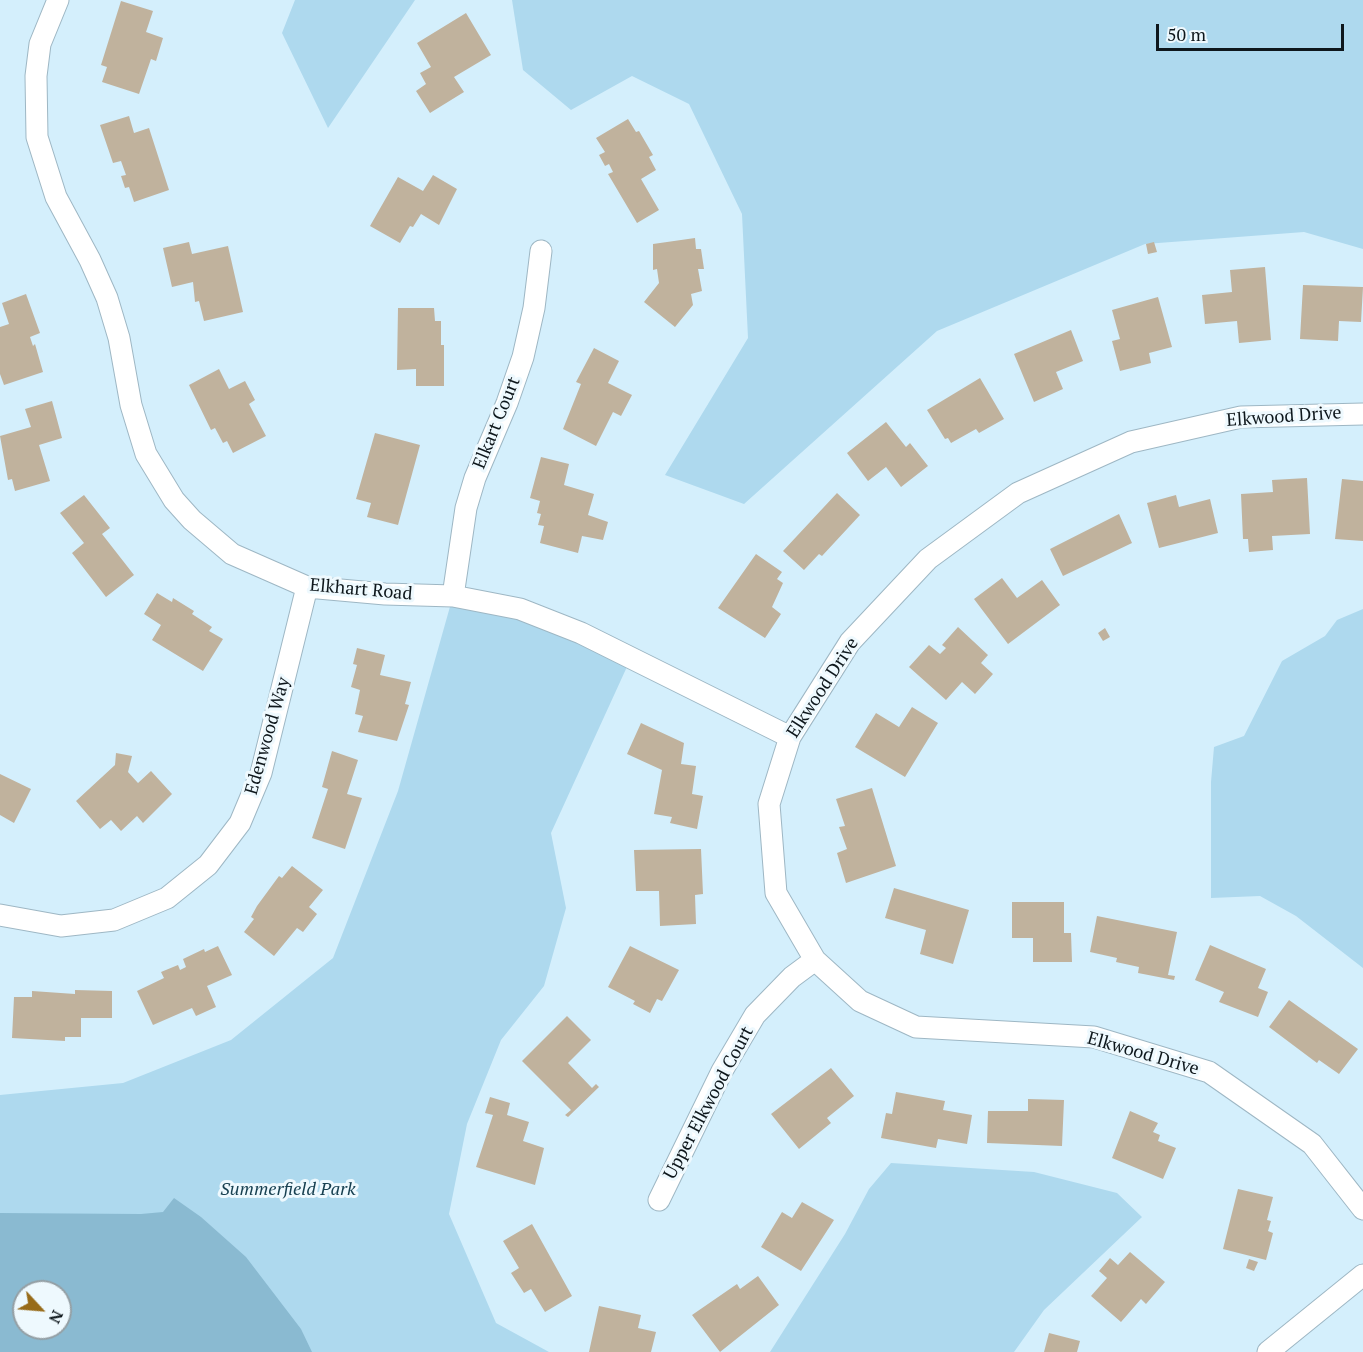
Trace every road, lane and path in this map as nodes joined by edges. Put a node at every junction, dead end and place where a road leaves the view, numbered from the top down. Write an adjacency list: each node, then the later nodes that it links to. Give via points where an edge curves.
1 (58, 0): 4 (street, Elkhart Road, via 40,44 37,137 56,197 107,298 146,454 174,500 210,538 232,554)
2 (542, 251): 5 (street, Elkart Court, via 523,357 466,508)
3 (1363, 414): 6 (street, Elkwood Drive, via 1241,417 1131,442 1018,493 928,559 850,642)
4 (307, 587): 5 (street, Elkhart Road); 7 (street, Edenwood Way, via 261,773 240,823 208,865 167,898 114,920 61,926)
5 (453, 596): 6 (street, Elkhart Road, via 520,609 581,633)
6 (790, 737): 8 (street, Elkwood Drive, via 770,804 776,893)
7 (0, 915)
8 (815, 960): 9 (street, Upper Elkwood Court, via 792,976 755,1015 722,1071); 10 (street, Elkwood Drive, via 860,1001 916,1027 1095,1036 1209,1072 1312,1144)
9 (658, 1200)
10 (1363, 1209)
11 (1363, 1275): 12 (street)
12 (1268, 1352)

